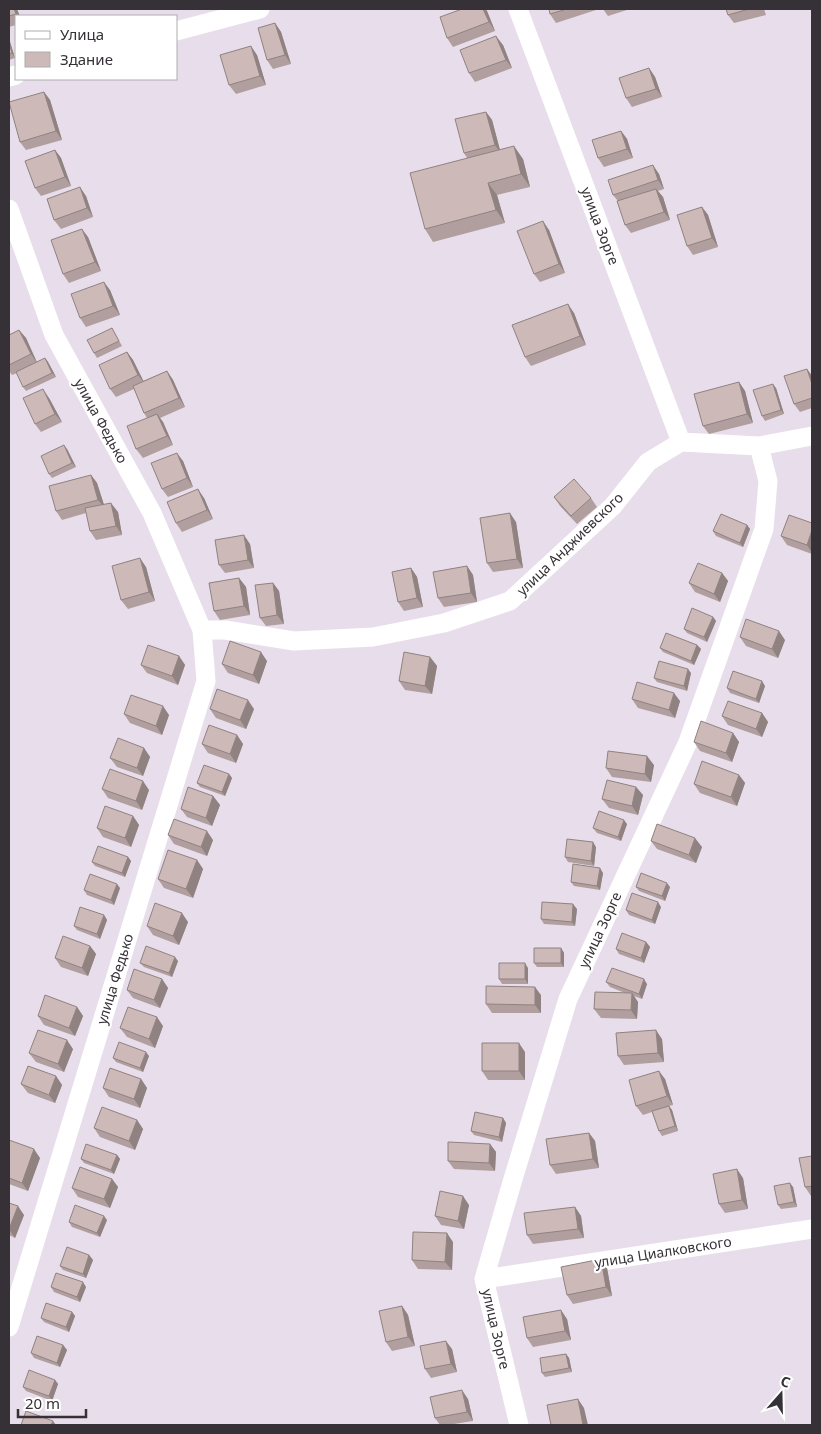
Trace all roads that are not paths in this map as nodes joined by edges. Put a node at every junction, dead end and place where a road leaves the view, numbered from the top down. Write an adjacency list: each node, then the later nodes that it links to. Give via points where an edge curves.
1 (260, 9): 3 (street)
2 (518, 9): 6 (street, улица Зорге)
3 (178, 30)
4 (9, 209): 8 (street, улица Федько, via 54,335 152,513)
5 (812, 436): 7 (street)
6 (681, 442): 7 (street); 8 (street, улица Анджиевского, via 648,462 613,506 510,601 444,624 373,637 294,641 225,630)
7 (759, 446): 10 (street, улица Зорге, via 768,481 764,529 688,742 568,999)
8 (202, 630): 11 (street, улица Федько, via 206,681)
9 (812, 1229): 10 (street, улица Циалковского)
10 (484, 1278): 12 (street, улица Зорге)
11 (9, 1327)
12 (519, 1425)

